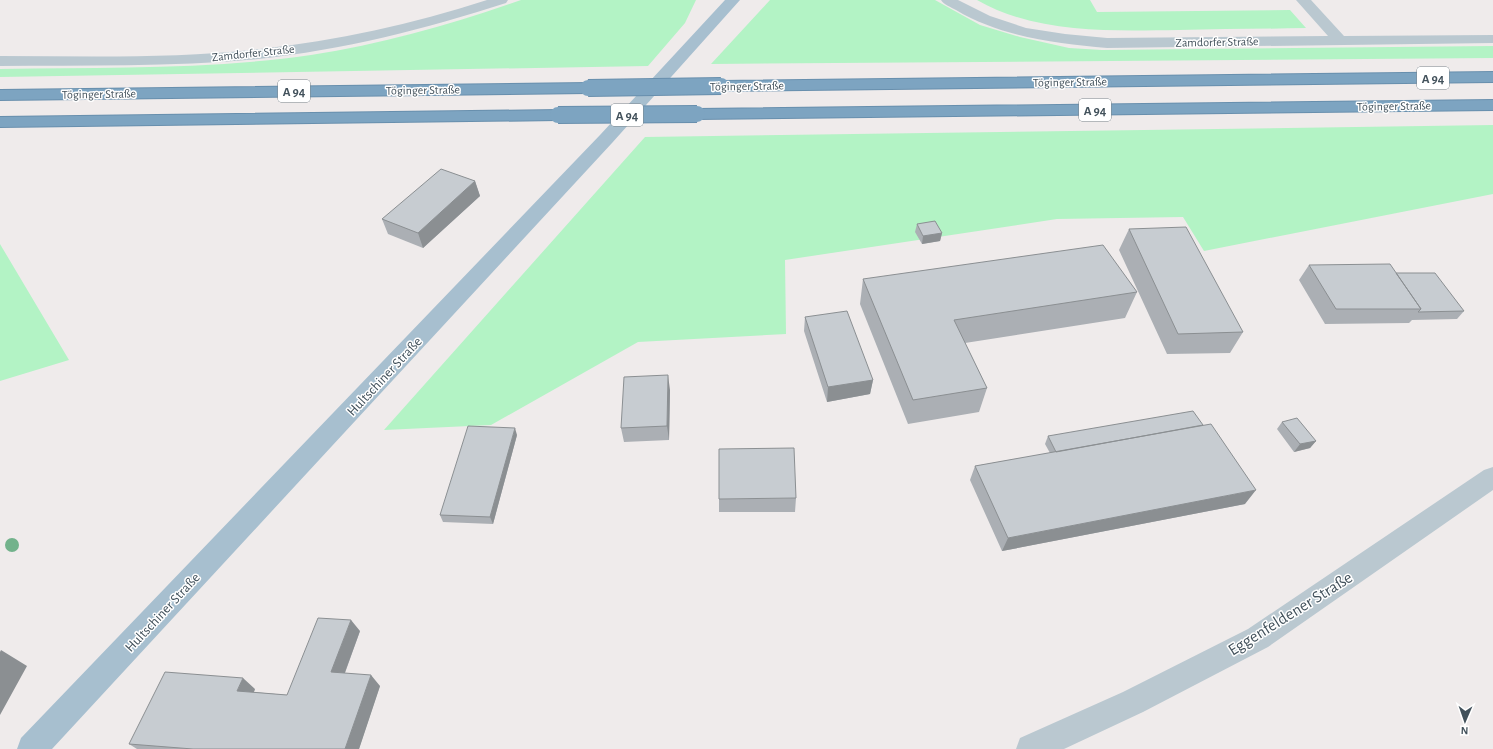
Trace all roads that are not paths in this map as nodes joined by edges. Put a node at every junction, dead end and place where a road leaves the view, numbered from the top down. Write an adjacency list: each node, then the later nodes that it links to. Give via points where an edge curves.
1 (501, 0): 7 (street, Zamdorfer Straße, via 408,28 327,45 266,53 187,59)
2 (733, 0): 13 (main road, Hultschiner Straße)
3 (948, 0): 6 (street, Zamdorfer Straße, via 990,22 1018,31 1072,41)
4 (1303, 0): 6 (street)
5 (1493, 39): 6 (street, Zamdorfer Straße)
6 (1340, 41)
7 (0, 61)
8 (1493, 77): 9 (highway, Töginger Straße / A 94, bridge)
9 (0, 95)
10 (1493, 105): 11 (highway, Töginger Straße / A 94, bridge)
11 (0, 122)
12 (1493, 477): 14 (street, Eggenfeldener Straße, via 1258,638 1133,702)
13 (32, 749)
14 (1031, 749)

